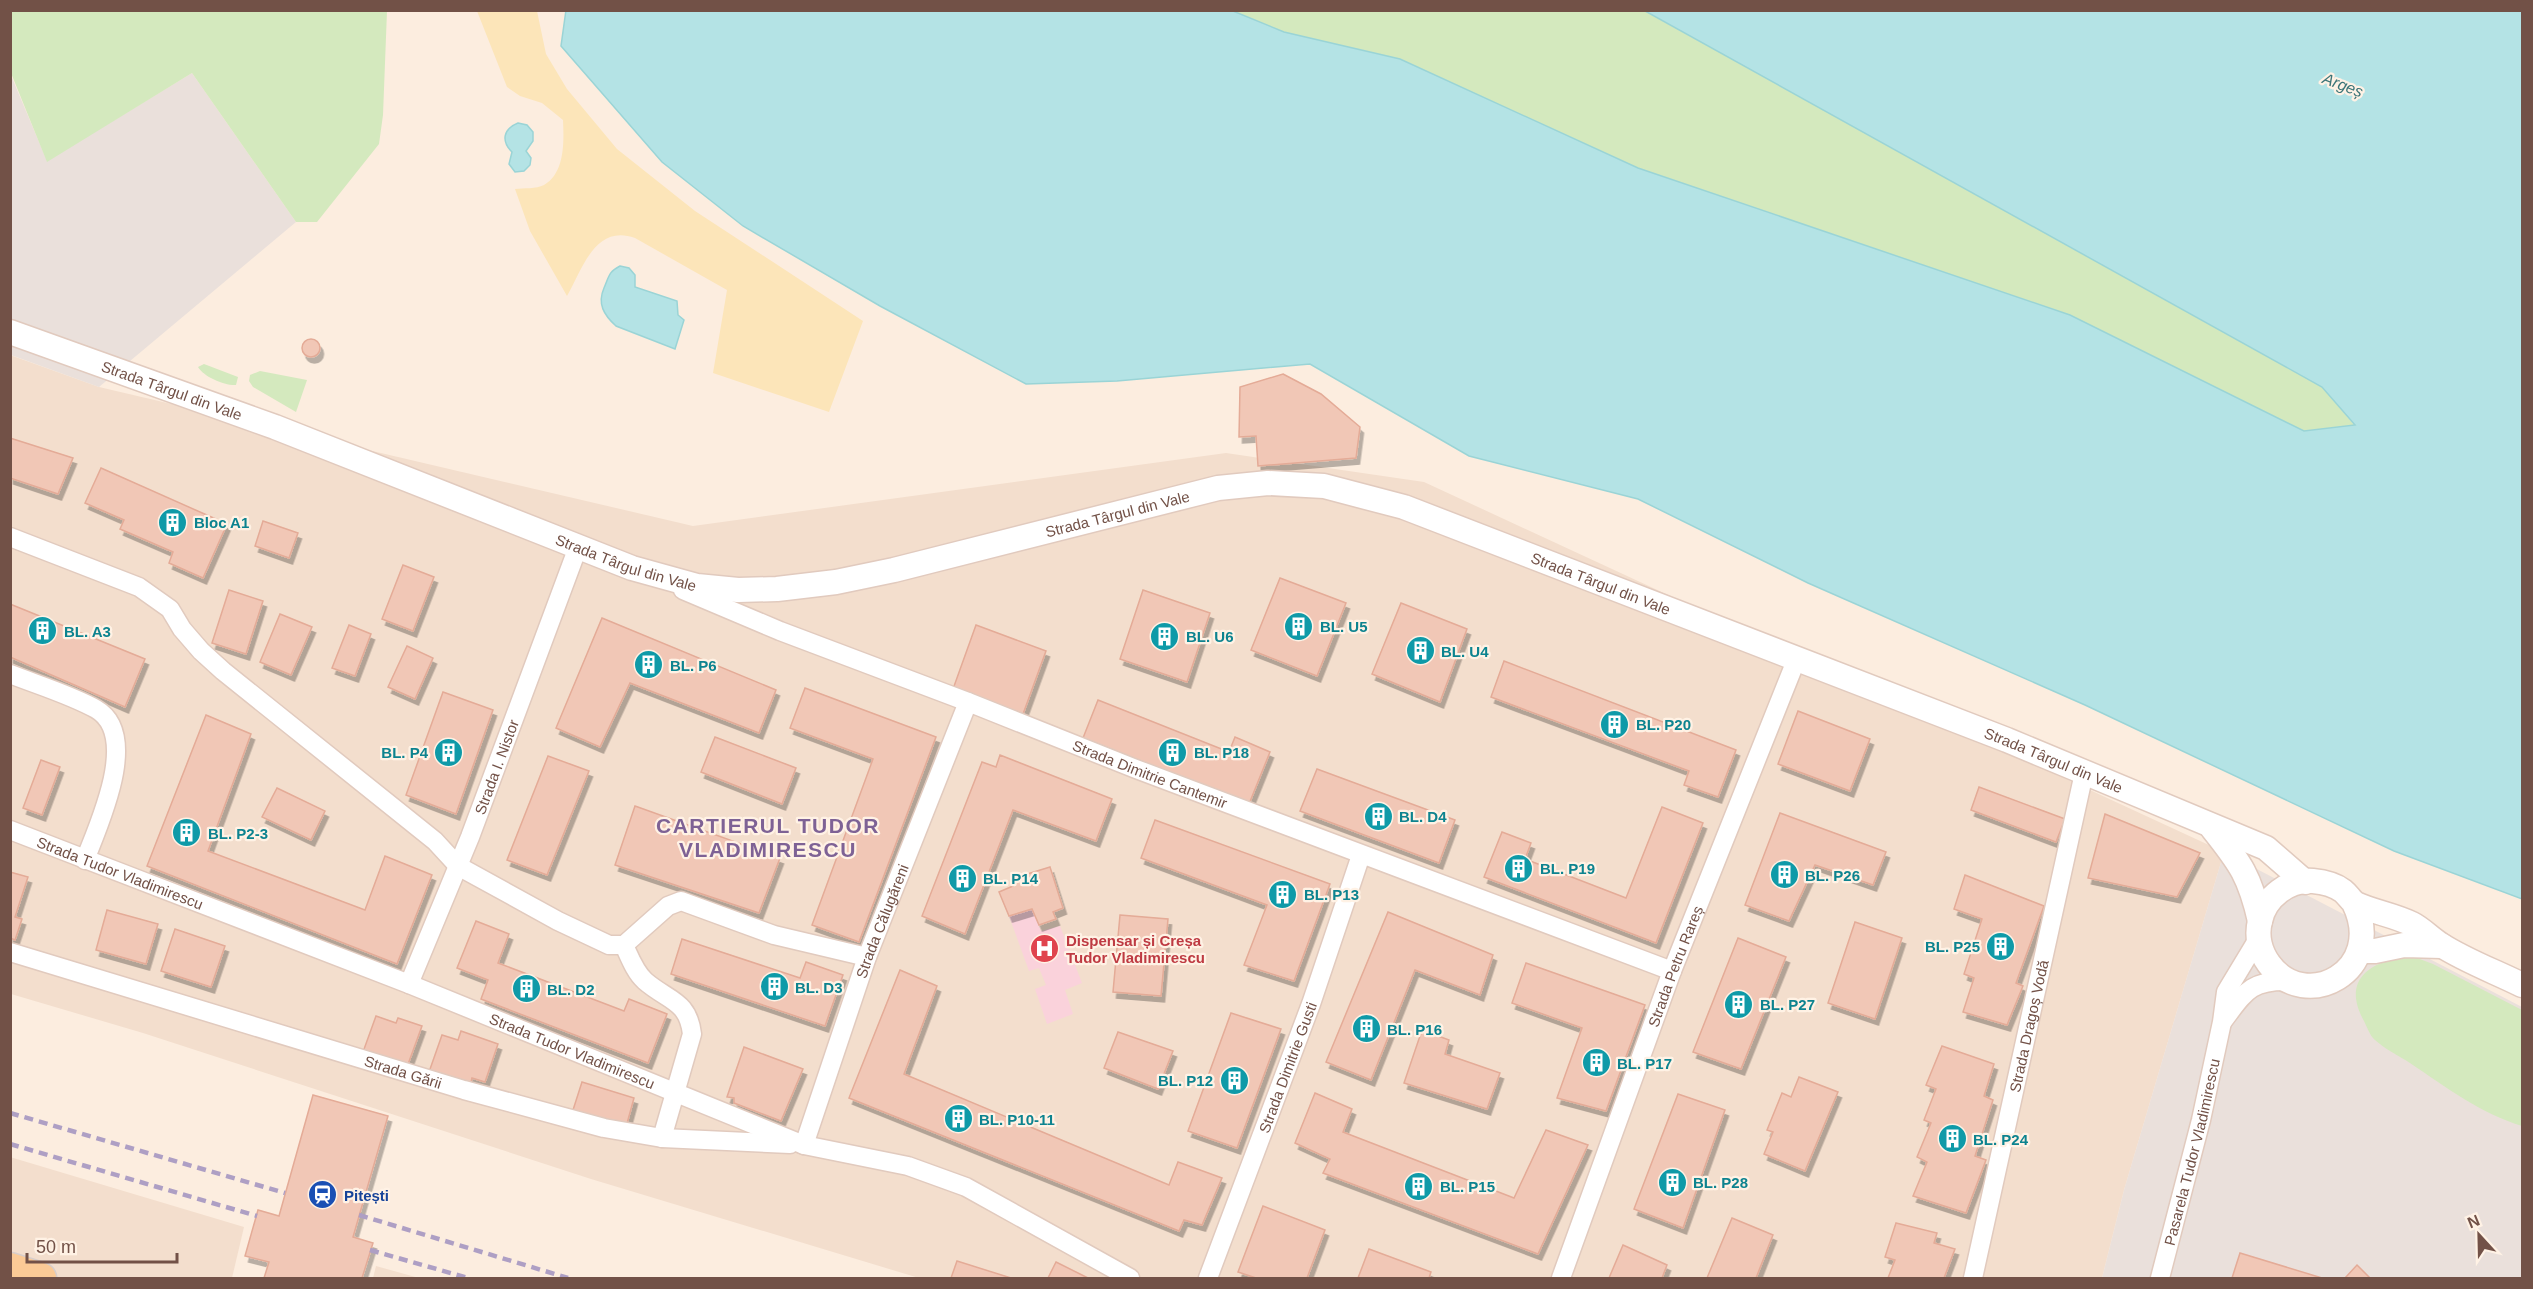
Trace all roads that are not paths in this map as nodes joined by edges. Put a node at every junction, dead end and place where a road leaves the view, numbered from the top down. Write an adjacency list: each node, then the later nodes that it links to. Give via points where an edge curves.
1 (10, 332): 3 (street, Strada Târgul din Vale, via 275,427)
2 (10, 537): 13 (street, via 156,597 223,671 435,841)
3 (578, 547): 4 (street, Strada Târgul din Vale); 13 (street, Strada I. Nistor)
4 (632, 568): 5 (street, Strada Târgul din Vale, via 697,586 777,589 894,570 1218,488 1268,483 1324,486 1404,507); 7 (street, Strada Dimitrie Cantemir, via 791,635)
5 (1797, 658): 8 (street, Strada Târgul din Vale); 22 (street, Strada Petru Rareș)
6 (10, 674): 12 (street, via 98,710 110,724 116,741 112,790)
7 (968, 702): 11 (street, Strada Dimitrie Cantemir); 21 (street, Strada Călugăreni)
8 (2084, 773): 9 (street, Strada Târgul din Vale); 35 (street, Strada Dragoș Vodă)
9 (2212, 827): 14 (street, Strada Târgul din Vale, via 2266,848); 16 (street, Strada Târgul din Vale, via 2241,864 2253,892)
10 (10, 830): 12 (street, Strada Tudor Vladimirescu)
11 (1361, 855): 22 (street, Strada Dimitrie Cantemir); 33 (street, Strada Dimitrie Gusti, via 1311,1004)
12 (85, 860): 24 (street, Strada Tudor Vladimirescu)
13 (458, 866): 17 (street, via 568,926 609,945); 24 (street, Strada I. Nistor)
14 (2305, 882): 15 (street, via 2327,883); 16 (street, via 2279,891 2267,904)
15 (2354, 903): 18 (street, via 2412,924); 19 (street, via 2363,934)
16 (2259, 930): 23 (street, Strada Târgul din Vale, via 2263,956 2274,971); 26 (street, Pasarela Tudor Vladimirescu, via 2226,992)
17 (624, 945): 21 (street, via 668,906 681,901 774,935); 27 (street, via 645,981 683,1006 688,1015 692,1034)
18 (2442, 946): 19 (street, via 2404,945); 25 (street)
19 (2360, 951): 23 (street, via 2346,971 2324,984 2307,986)
20 (10, 952): 28 (street, Strada Gării, via 464,1090 604,1128)
21 (867, 957): 29 (street, Strada Călugăreni)
22 (1672, 971): 34 (street, Strada Petru Rareș)
23 (2289, 981): 26 (street, Pasarela Tudor Vladimirescu, via 2266,981 2250,988)
24 (409, 984): 27 (street, Strada Tudor Vladimirescu)
25 (2523, 985)
26 (2222, 1023): 36 (street, Pasarela Tudor Vladimirescu)
27 (676, 1092): 28 (street); 29 (street, Strada Tudor Vladimirescu)
28 (662, 1138): 29 (street, Strada Gării)
29 (804, 1145): 32 (street, Strada Tudor Vladimirescu, via 908,1166 966,1187)
30 (10, 1268): 31 (main road)
31 (41, 1278)
32 (1130, 1278)
33 (1208, 1278)
34 (1561, 1278)
35 (1973, 1278)
36 (2160, 1278)

